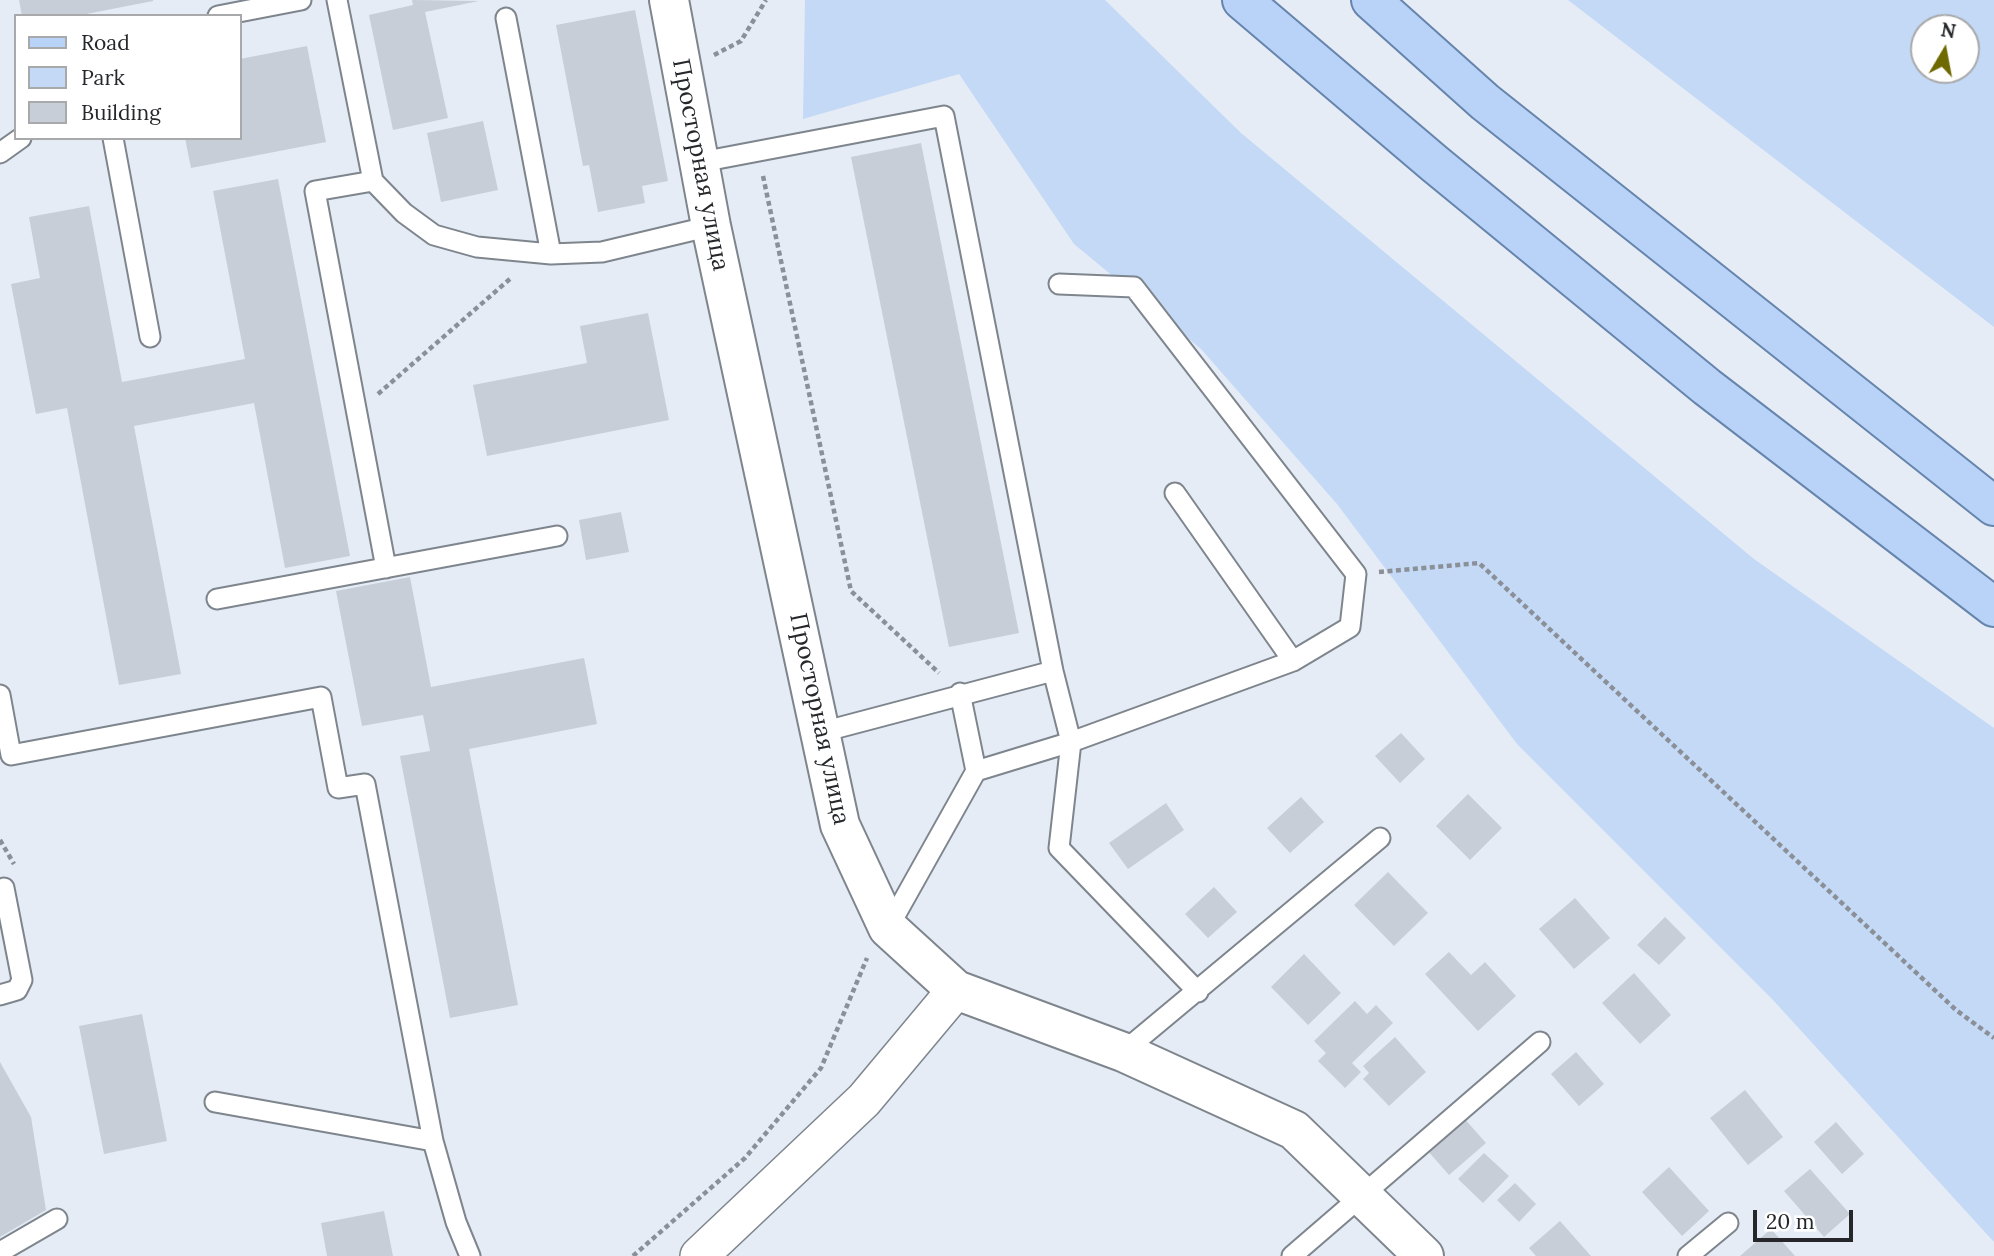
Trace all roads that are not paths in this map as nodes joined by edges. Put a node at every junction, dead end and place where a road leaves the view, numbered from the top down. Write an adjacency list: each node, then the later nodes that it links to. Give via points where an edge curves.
1 (300, 0): 6 (lane)
2 (337, 0): 12 (lane)
3 (669, 0): 11 (street, Просторная улица)
4 (1242, 0): 22 (main road, via 1707,387)
5 (1371, 0): 18 (main road, via 1495,110)
6 (228, 14)
7 (506, 18): 14 (lane)
8 (18, 140): 10 (lane)
9 (113, 140): 16 (lane)
10 (0, 153)
11 (701, 162): 13 (street, Просторная улица); 24 (lane, via 944,116)
12 (373, 181): 14 (lane, via 434,235 477,247); 20 (lane, via 315,191)
13 (711, 226): 14 (lane, via 602,252); 27 (street, Просторная улица)
14 (546, 253)
15 (1059, 284): 23 (lane, via 1134,287 1356,574 1350,627)
16 (150, 337)
17 (1175, 493): 23 (lane)
18 (1994, 506)
19 (557, 536): 20 (lane)
20 (386, 568): 21 (lane)
21 (217, 599)
22 (1994, 607)
23 (1293, 661): 28 (lane)
24 (1053, 671): 25 (lane); 28 (lane)
25 (960, 693): 27 (lane); 29 (lane)
26 (0, 695): 39 (lane, via 11,755 321,697 338,788 365,784)
27 (822, 732): 32 (street, Просторная улица, via 840,825)
28 (1071, 742): 29 (lane); 34 (lane, via 1059,848)
29 (976, 771): 32 (lane)
30 (1380, 838): 34 (lane)
31 (1, 890): 35 (lane, via 22,980 17,990)
32 (886, 923): 33 (street, Просторная улица)
33 (956, 990): 37 (street, Просторная улица); 45 (street, via 864,1100)
34 (1198, 992): 37 (lane)
35 (0, 995)
36 (1541, 1042): 40 (lane)
37 (1123, 1052): 40 (street, Просторная улица, via 1294,1130)
38 (215, 1101): 39 (lane)
39 (433, 1142): 44 (lane)
40 (1363, 1195): 46 (lane); 47 (street, Просторная улица)
41 (57, 1219): 43 (lane)
42 (1728, 1223): 48 (lane)
43 (3, 1244)
44 (470, 1256)
45 (699, 1256)
46 (1292, 1256)
47 (1424, 1256)
48 (1688, 1256)

